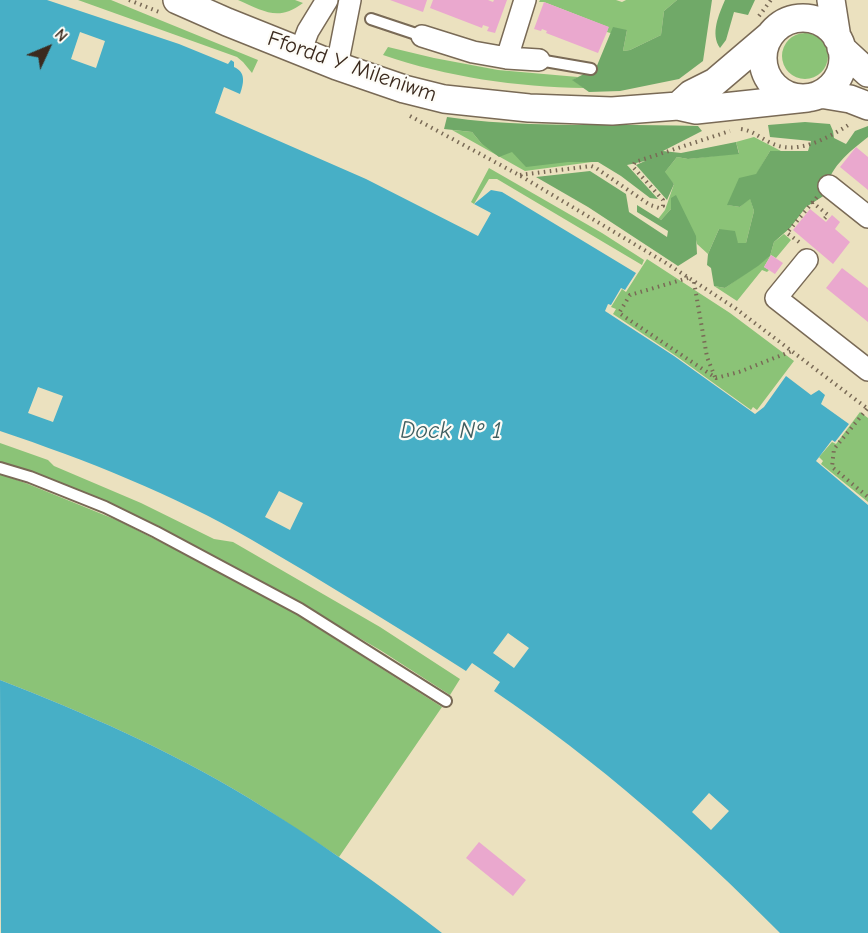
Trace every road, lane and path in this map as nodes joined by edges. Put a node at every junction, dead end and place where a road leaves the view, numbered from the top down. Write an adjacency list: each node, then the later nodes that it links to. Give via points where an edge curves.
1 (177, 0): 11 (street, Ffordd Y Mileniwm)
2 (327, 0): 11 (street)
3 (350, 0): 14 (street)
4 (525, 0): 12 (street)
5 (790, 0): 8 (street)
6 (831, 0): 10 (street)
7 (371, 19): 9 (lane)
8 (773, 32): 10 (street, via 787,21 810,18 830,28); 17 (street, via 764,47 765,72 772,83 788,94); 18 (street, via 715,81 690,94)
9 (422, 36): 12 (street)
10 (839, 43): 16 (street); 17 (street, via 841,69 836,80)
11 (300, 52): 14 (street, Ffordd Y Mileniwm)
12 (507, 58): 13 (street)
13 (539, 60): 15 (lane)
14 (338, 66): 18 (street, Ffordd Y Mileniwm, via 418,93 503,106 612,111)
15 (591, 69)
16 (868, 73)
17 (813, 96): 18 (street, via 696,110); 19 (street, via 850,99)
18 (678, 106)
19 (862, 113): 22 (path, via 834,134 788,148 772,144 752,130)
20 (405, 114): 23 (path)
21 (741, 119): 22 (path)
22 (741, 129): 23 (path, via 635,162 634,168 663,200 659,208 591,166)
23 (519, 175): 29 (path)
24 (829, 186): 25 (street)
25 (868, 217)
26 (824, 220): 27 (path, via 828,215 812,202)
27 (787, 232)
28 (807, 261): 32 (street, via 776,298)
29 (689, 278): 30 (path); 33 (path, via 630,295 619,313)
30 (694, 281): 31 (path); 33 (path, via 707,357)
31 (792, 351): 33 (path); 34 (path)
32 (868, 370)
33 (716, 378)
34 (868, 409): 36 (path, via 834,449 832,467)
35 (0, 468): 37 (lane, via 95,503 156,532 300,609)
36 (868, 497)
37 (446, 701)

